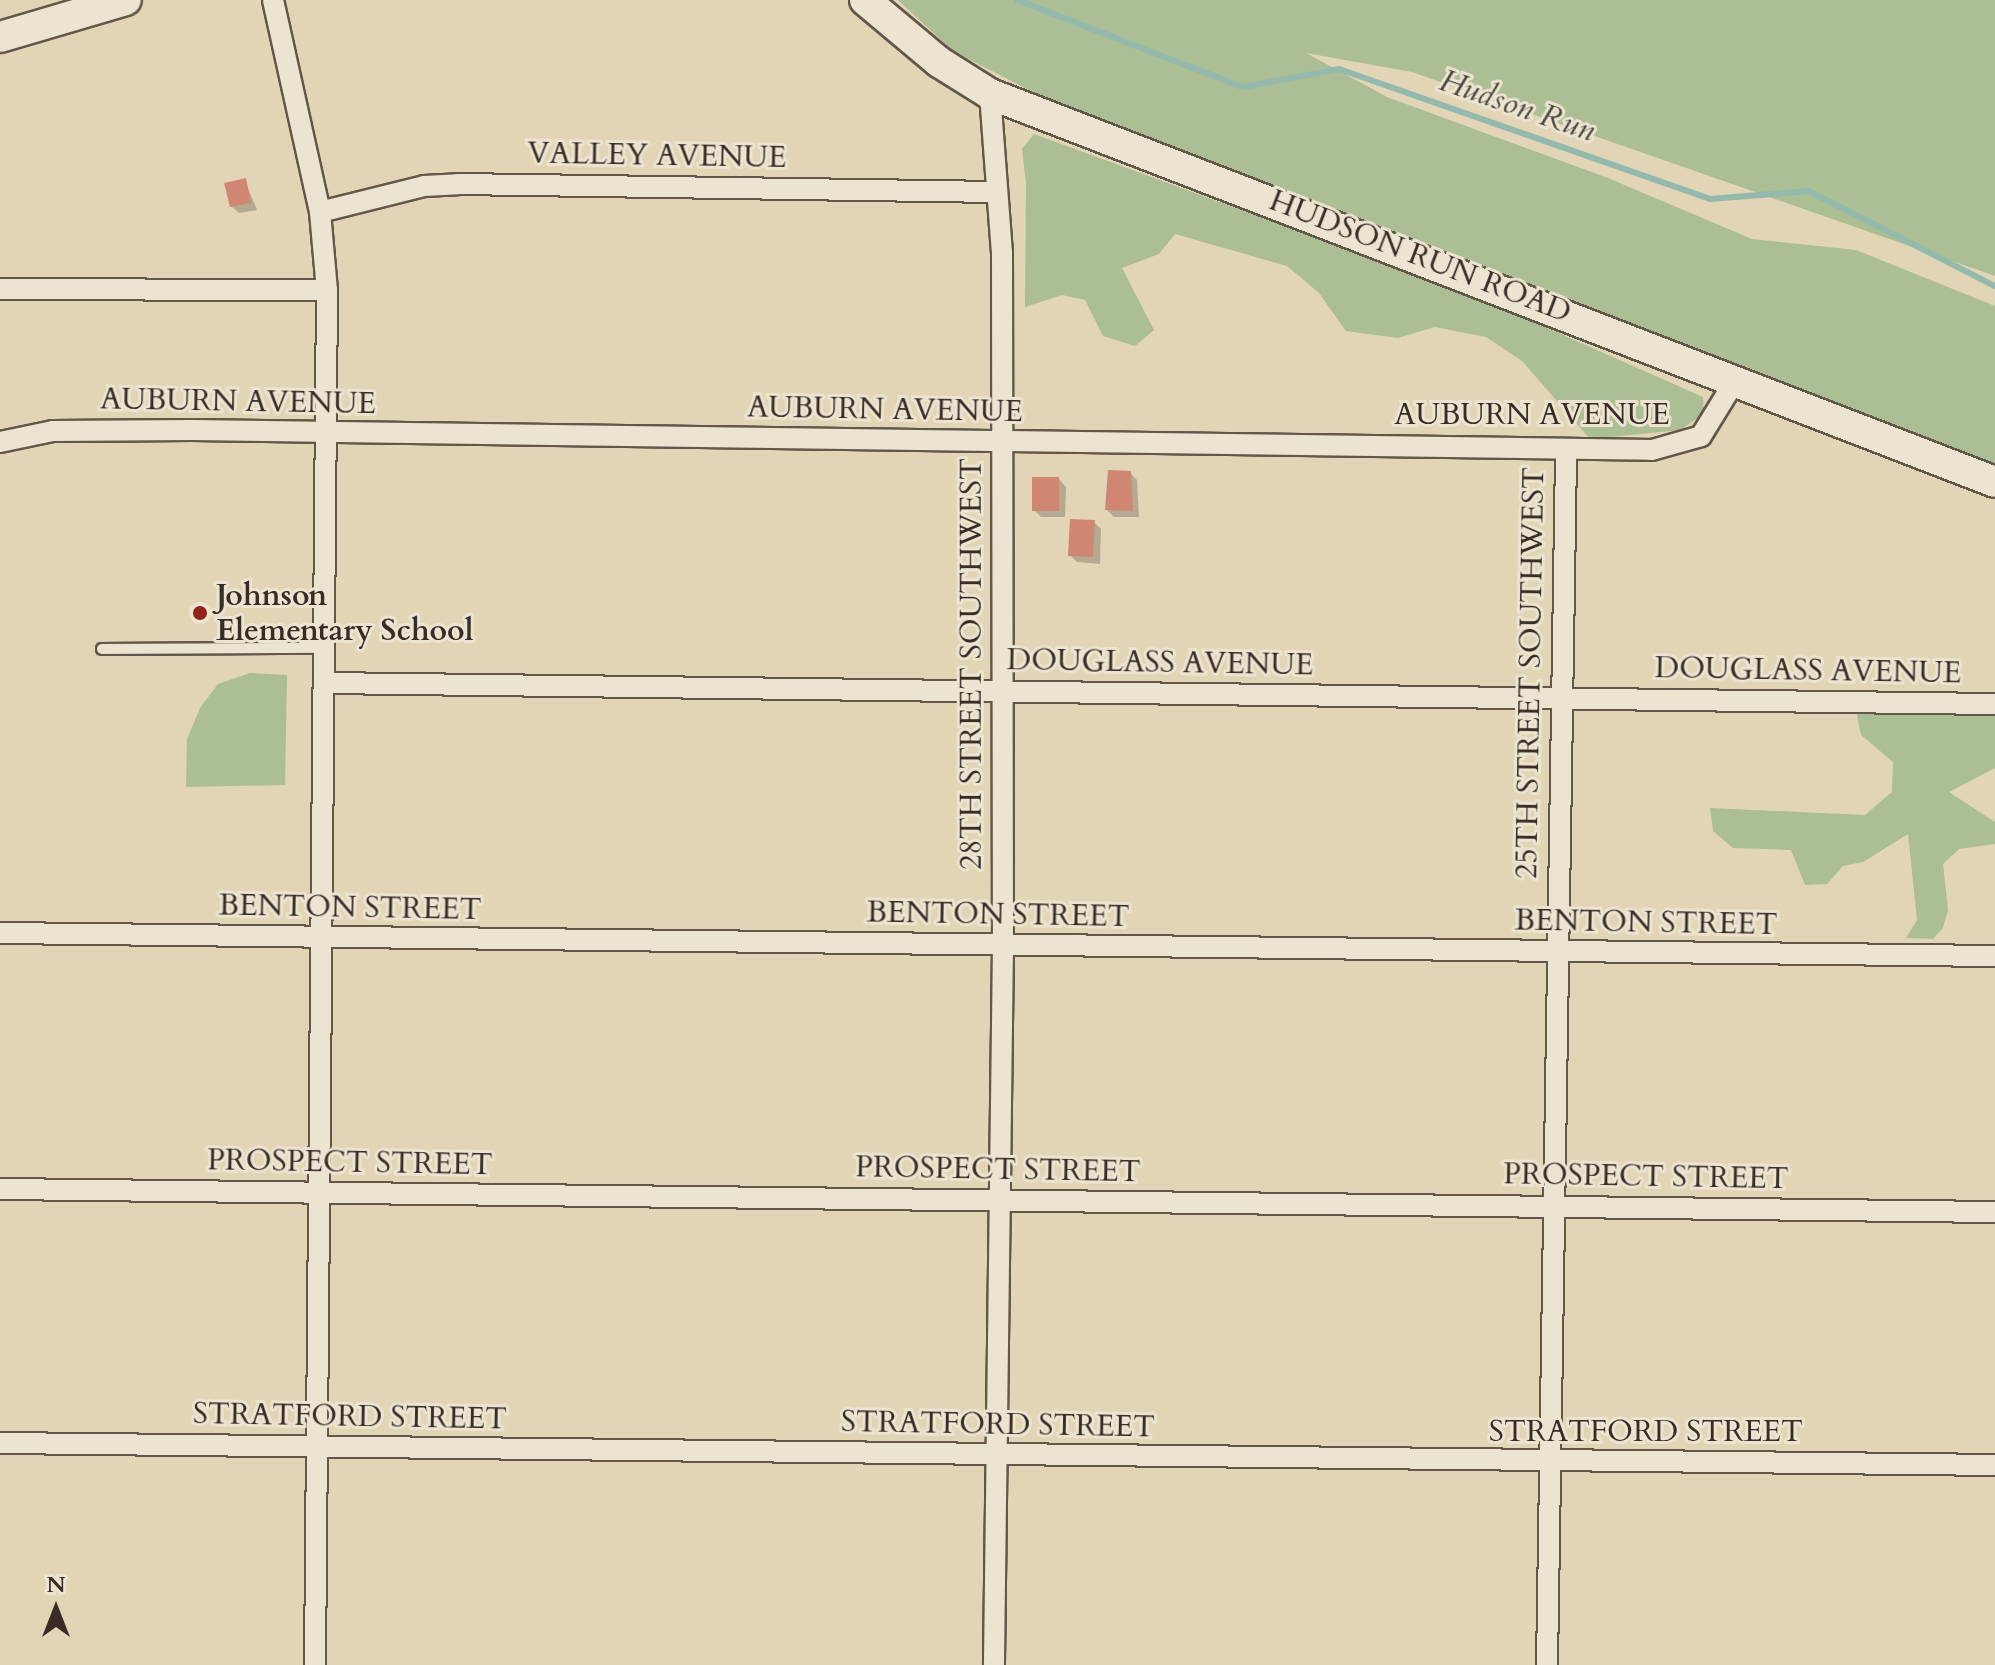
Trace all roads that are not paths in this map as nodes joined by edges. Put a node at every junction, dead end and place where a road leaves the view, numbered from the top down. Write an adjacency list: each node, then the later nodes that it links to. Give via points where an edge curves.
1 (126, 0): 4 (main road)
2 (273, 0): 8 (street)
3 (865, 0): 6 (main road, HUDSON RUN ROAD, via 939,62)
4 (92, 5): 5 (main road)
5 (0, 37)
6 (990, 94): 7 (street, 28TH STREET SOUTHWEST); 11 (main road, HUDSON RUN ROAD)
7 (997, 192): 8 (street, VALLEY AVENUE, via 458,184 407,190); 14 (street, 28TH STREET SOUTHWEST)
8 (320, 212): 10 (street)
9 (0, 289): 10 (street)
10 (327, 290): 12 (street)
11 (1736, 379): 15 (street, AUBURN AVENUE, via 1711,428 1686,444 1652,450); 16 (main road, HUDSON RUN ROAD)
12 (326, 433): 13 (street, AUBURN AVENUE, via 87,430); 14 (street, AUBURN AVENUE); 17 (street)
13 (0, 442)
14 (1002, 443): 15 (street, AUBURN AVENUE); 20 (street, 28TH STREET SOUTHWEST)
15 (1566, 450): 21 (street, 25TH STREET SOUTHWEST)
16 (1995, 482)
17 (324, 648): 18 (lane); 19 (street)
18 (102, 649)
19 (324, 683): 20 (street, DOUGLASS AVENUE); 24 (street)
20 (1002, 691): 21 (street, DOUGLASS AVENUE); 25 (street, 28TH STREET SOUTHWEST)
21 (1559, 697): 22 (street, DOUGLASS AVENUE); 26 (street, 25TH STREET SOUTHWEST)
22 (1995, 704)
23 (0, 933): 24 (street, BENTON STREET)
24 (322, 938): 25 (street, BENTON STREET); 29 (street)
25 (1003, 945): 26 (street, BENTON STREET); 30 (street, 28TH STREET SOUTHWEST)
26 (1556, 952): 27 (street, BENTON STREET); 31 (street, 25TH STREET SOUTHWEST)
27 (1995, 956)
28 (0, 1189): 29 (street, PROSPECT STREET)
29 (318, 1192): 30 (street, PROSPECT STREET); 34 (street)
30 (1001, 1200): 31 (street, PROSPECT STREET); 35 (street, 28TH STREET SOUTHWEST)
31 (1552, 1206): 32 (street, PROSPECT STREET); 36 (street, 25TH STREET SOUTHWEST)
32 (1995, 1212)
33 (0, 1443): 34 (street, STRATFORD STREET)
34 (314, 1447): 35 (street, STRATFORD STREET); 38 (street)
35 (997, 1455): 36 (street, STRATFORD STREET); 39 (street, 28TH STREET SOUTHWEST)
36 (1549, 1462): 37 (street, STRATFORD STREET); 40 (street, 25TH STREET SOUTHWEST)
37 (1995, 1465)
38 (315, 1665)
39 (994, 1665)
40 (1547, 1665)

